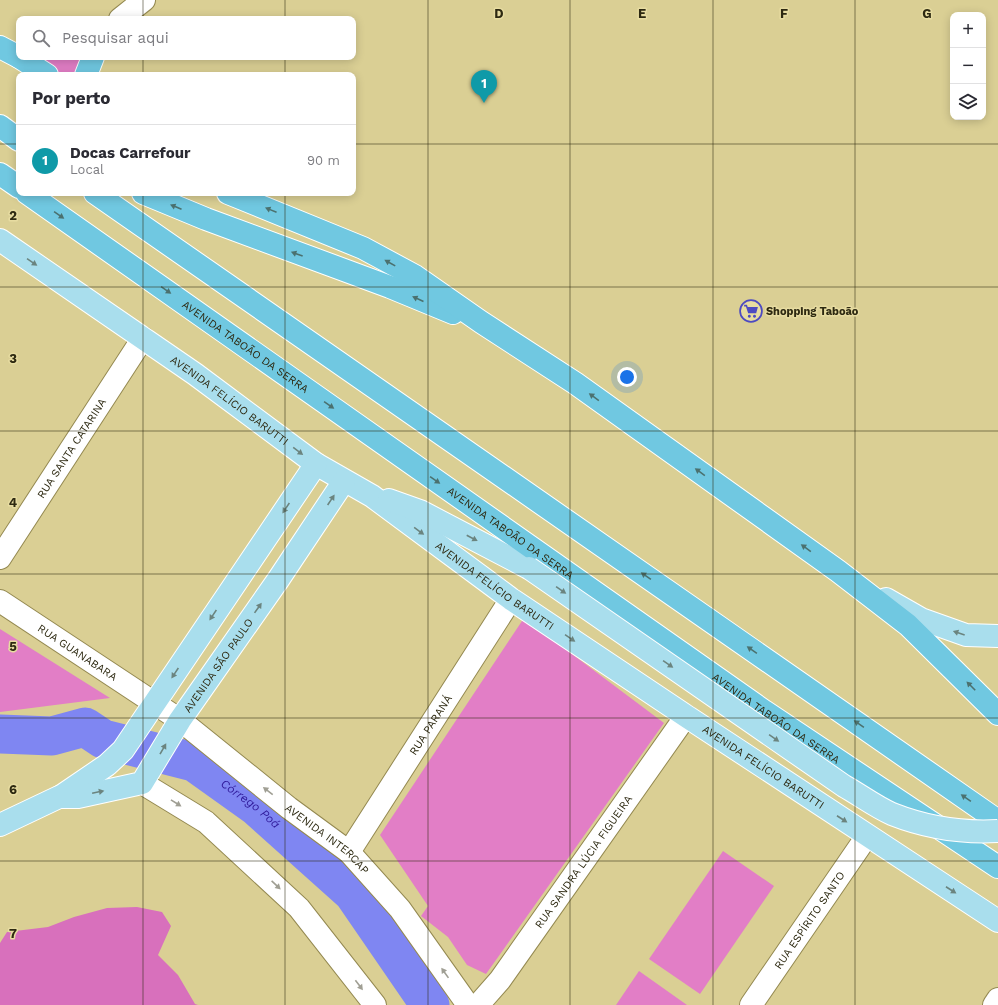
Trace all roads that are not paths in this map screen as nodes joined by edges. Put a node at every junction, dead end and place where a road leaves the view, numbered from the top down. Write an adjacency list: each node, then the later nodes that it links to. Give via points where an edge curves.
1 (144, 0): 2 (street)
2 (124, 16)
3 (16, 41): 4 (highway)
4 (0, 45): 5 (highway)
5 (16, 55)
6 (24, 60): 8 (highway)
7 (92, 60): 9 (highway)
8 (42, 72)
9 (87, 72)
10 (0, 126): 11 (highway)
11 (16, 138)
12 (0, 174): 13 (highway)
13 (16, 185)
14 (31, 196): 45 (highway, AVENIDA TABOÃO DA SERRA, one-way to 45, via 764,711)
15 (99, 196): 40 (highway, one-way to 15)
16 (150, 196): 19 (highway, one-way to 16, via 441,309 390,286)
17 (235, 196): 19 (highway, one-way to 17, via 415,276 363,248)
18 (0, 240): 20 (main road, AVENIDA FELÍCIO BARUTTI, one-way to 20)
19 (481, 322): 28 (highway, one-way to 19, via 575,383)
20 (143, 338): 21 (main road, AVENIDA FELÍCIO BARUTTI, one-way to 21); 26 (street, RUA SANTA CATARINA)
21 (316, 464): 22 (main road, AVENIDA FELÍCIO BARUTTI); 24 (main road, one-way to 24)
22 (344, 481): 23 (main road, AVENIDA FELÍCIO BARUTTI); 25 (main road, AVENIDA SÃO PAULO, one-way to 22)
23 (372, 496): 30 (main road, AVENIDA FELÍCIO BARUTTI, one-way to 30); 42 (main road, one-way to 42, bridge, via 420,511 529,568 844,786 892,813 930,826 981,832)
24 (269, 533): 25 (main road, via 278,549 287,552); 27 (main road)
25 (297, 551): 29 (main road, AVENIDA SÃO PAULO)
26 (0, 558)
27 (250, 561): 29 (main road, via 261,558 270,560 276,568); 33 (main road, one-way to 33)
28 (838, 571): 32 (main road, one-way to 28, via 966,636 921,620); 34 (highway, one-way to 28, via 908,626)
29 (278, 580): 36 (main road, AVENIDA SÃO PAULO, one-way to 29)
30 (511, 599): 35 (main road, AVENIDA FELÍCIO BARUTTI, one-way to 35); 44 (street, RUA PARANÁ)
31 (0, 601): 33 (street, RUA GUANABARA)
32 (998, 636)
33 (152, 708): 36 (street, AVENIDA INTERCAP); 37 (main road)
34 (998, 714)
35 (686, 716): 43 (main road, AVENIDA FELÍCIO BARUTTI, one-way to 43); 50 (street, RUA SANDRA LÚCIA FIGUEIRA, via 504,975)
36 (177, 725): 38 (main road, AVENIDA SÃO PAULO, one-way to 36); 44 (street, AVENIDA INTERCAP, one-way to 36)
37 (120, 756): 38 (main road); 39 (main road)
38 (147, 776): 39 (main road, one-way to 38, via 78,797); 48 (street, one-way to 48, via 206,822 299,908)
39 (59, 797): 41 (main road)
40 (998, 821)
41 (0, 825)
42 (998, 831)
43 (867, 836): 46 (main road, AVENIDA FELÍCIO BARUTTI, one-way to 46); 51 (street, RUA ESPÍRITO SANTO)
44 (349, 852): 49 (street, AVENIDA INTERCAP, one-way to 44, via 400,909)
45 (998, 866)
46 (998, 921)
47 (998, 999): 52 (street)
48 (375, 1005)
49 (468, 1005)
50 (478, 1005)
51 (751, 1005)
52 (994, 1005)

